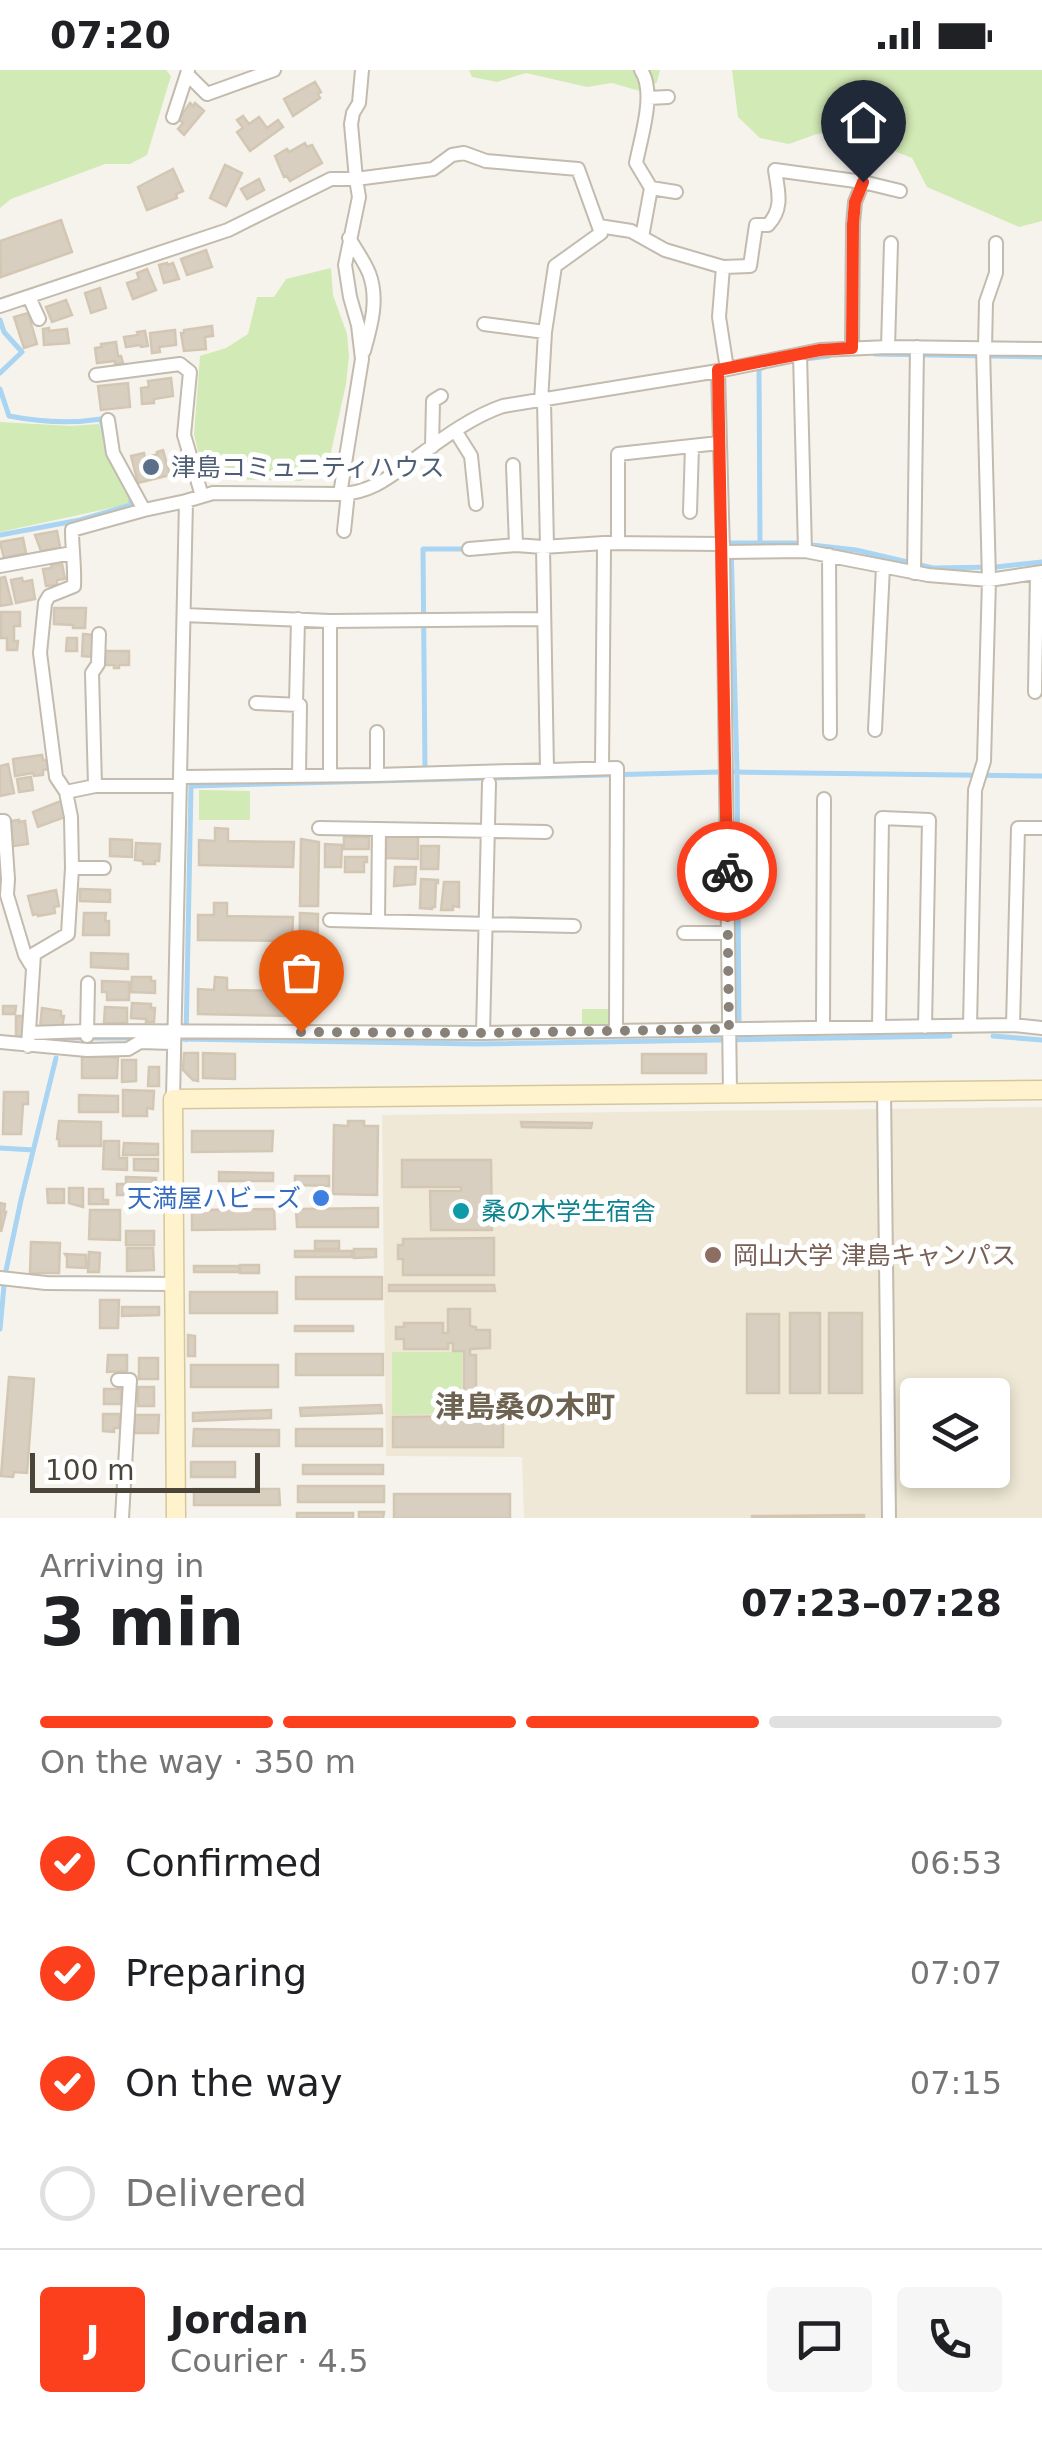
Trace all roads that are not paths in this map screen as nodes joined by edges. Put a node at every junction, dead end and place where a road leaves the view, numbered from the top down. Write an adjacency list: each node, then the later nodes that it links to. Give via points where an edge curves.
1 (274, 70): 4 (street, via 206,94)
2 (362, 70): 8 (street, via 352,124)
3 (641, 70): 6 (street)
4 (188, 72): 7 (street)
5 (668, 96): 6 (street)
6 (648, 98): 10 (street, via 636,163)
7 (173, 117)
8 (356, 179): 13 (street, via 433,169 464,153 578,169); 15 (street, via 359,197); 21 (street, via 331,179 228,230)
9 (863, 182): 11 (street); 18 (street, via 774,170 780,206 768,225 756,226 750,266); 27 (street, via 853,224)
10 (651, 188): 12 (street); 14 (street)
11 (900, 191)
12 (676, 192)
13 (599, 226): 14 (street); 25 (street, via 601,233 555,266)
14 (642, 237): 18 (street)
15 (349, 238): 32 (street, via 344,265); 32 (street, via 374,293)
16 (996, 242): 20 (street)
17 (891, 243): 26 (street)
18 (722, 266): 33 (street)
19 (977, 277): 20 (street)
20 (992, 284): 30 (street)
21 (30, 296): 22 (street); 23 (street)
22 (0, 306)
23 (38, 319)
24 (484, 324): 25 (street)
25 (545, 332): 36 (street)
26 (888, 347): 27 (street); 29 (street)
27 (852, 348): 31 (street)
28 (1042, 349): 30 (street)
29 (917, 352): 30 (street); 61 (street)
30 (983, 353): 62 (street)
31 (800, 357): 33 (street); 52 (street)
32 (362, 358): 43 (street)
33 (723, 370): 36 (street); 39 (street)
34 (96, 375): 44 (street, via 180,364 190,372 184,435)
35 (441, 396): 41 (street, via 433,401)
36 (542, 401): 38 (street, via 488,411); 54 (street)
37 (108, 420): 47 (street, via 113,453)
38 (456, 432): 41 (street); 46 (street, via 471,456)
39 (719, 443): 40 (street); 56 (street)
40 (692, 446): 48 (street); 50 (street, via 618,454)
41 (432, 448): 43 (street, via 380,484)
42 (513, 464): 51 (street)
43 (344, 494): 44 (street); 49 (street)
44 (202, 496): 45 (street)
45 (186, 501): 47 (street); 64 (street)
46 (476, 504)
47 (144, 510): 57 (street, via 72,530)
48 (690, 512)
49 (344, 530)
50 (618, 544): 54 (street); 56 (street)
51 (516, 545): 53 (street); 54 (street)
52 (805, 546): 56 (street); 58 (street)
53 (469, 549)
54 (544, 549): 65 (street)
55 (604, 550): 75 (street)
56 (727, 550): 98 (street)
57 (72, 553): 59 (street); 83 (street, via 74,586 45,603 40,653 56,776)
58 (829, 555): 60 (street); 74 (street)
59 (0, 566)
60 (883, 567): 61 (street); 72 (street)
61 (914, 567): 62 (street)
62 (989, 571): 63 (street); 102 (street, via 984,761 974,790)
63 (1040, 572): 69 (street)
64 (184, 614): 66 (street); 80 (street)
65 (544, 619): 67 (street); 76 (street)
66 (298, 620): 67 (street); 71 (street)
67 (330, 621): 79 (street)
68 (99, 634): 82 (street, via 92,673)
69 (1035, 692)
70 (256, 703): 71 (street)
71 (296, 704): 78 (street)
72 (875, 730)
73 (378, 732): 77 (street)
74 (830, 733)
75 (602, 768): 76 (street); 107 (street, via 617,768)
76 (547, 769): 77 (street)
77 (378, 775): 79 (street)
78 (299, 776): 79 (street); 80 (street)
79 (330, 776)
80 (180, 782): 82 (street); 110 (street)
81 (488, 783): 89 (street)
82 (96, 786): 83 (street)
83 (66, 792): 91 (street)
84 (824, 799): 104 (street)
85 (0, 821): 99 (street, via 8,895)
86 (319, 828): 88 (street)
87 (1042, 828): 101 (street, via 1018,828)
88 (379, 829): 89 (street); 94 (street)
89 (488, 831): 90 (street); 95 (street)
90 (546, 832)
91 (72, 868): 92 (street); 99 (street, via 68,934 34,954)
92 (104, 868)
93 (330, 920): 94 (street)
94 (378, 921): 95 (street)
95 (486, 924): 96 (street); 109 (street)
96 (574, 926)
97 (684, 933): 98 (street)
98 (728, 933): 111 (street)
99 (32, 966): 112 (street)
100 (88, 983): 108 (street)
101 (1013, 1025): 102 (street); 106 (street)
102 (970, 1026): 103 (street)
103 (926, 1027): 105 (street); 105 (street, via 929,820 882,818)
104 (823, 1028): 105 (street); 111 (street)
105 (879, 1028)
106 (1042, 1028)
107 (616, 1030): 109 (street); 111 (street)
108 (87, 1031): 110 (street); 112 (street); 114 (street)
109 (483, 1033): 110 (street)
110 (180, 1034): 114 (street, via 128,1049); 118 (street)
111 (729, 1036): 117 (street)
112 (29, 1040): 113 (street); 114 (street)
113 (0, 1042)
114 (87, 1050)
115 (1042, 1090): 116 (street)
116 (884, 1091): 117 (street); 124 (street)
117 (730, 1093): 118 (street)
118 (173, 1099): 120 (street)
119 (6, 1278): 120 (street)
120 (174, 1284): 123 (street)
121 (118, 1380): 122 (street, via 130,1380 120,1443)
122 (122, 1518)
123 (176, 1518)
124 (889, 1518)

